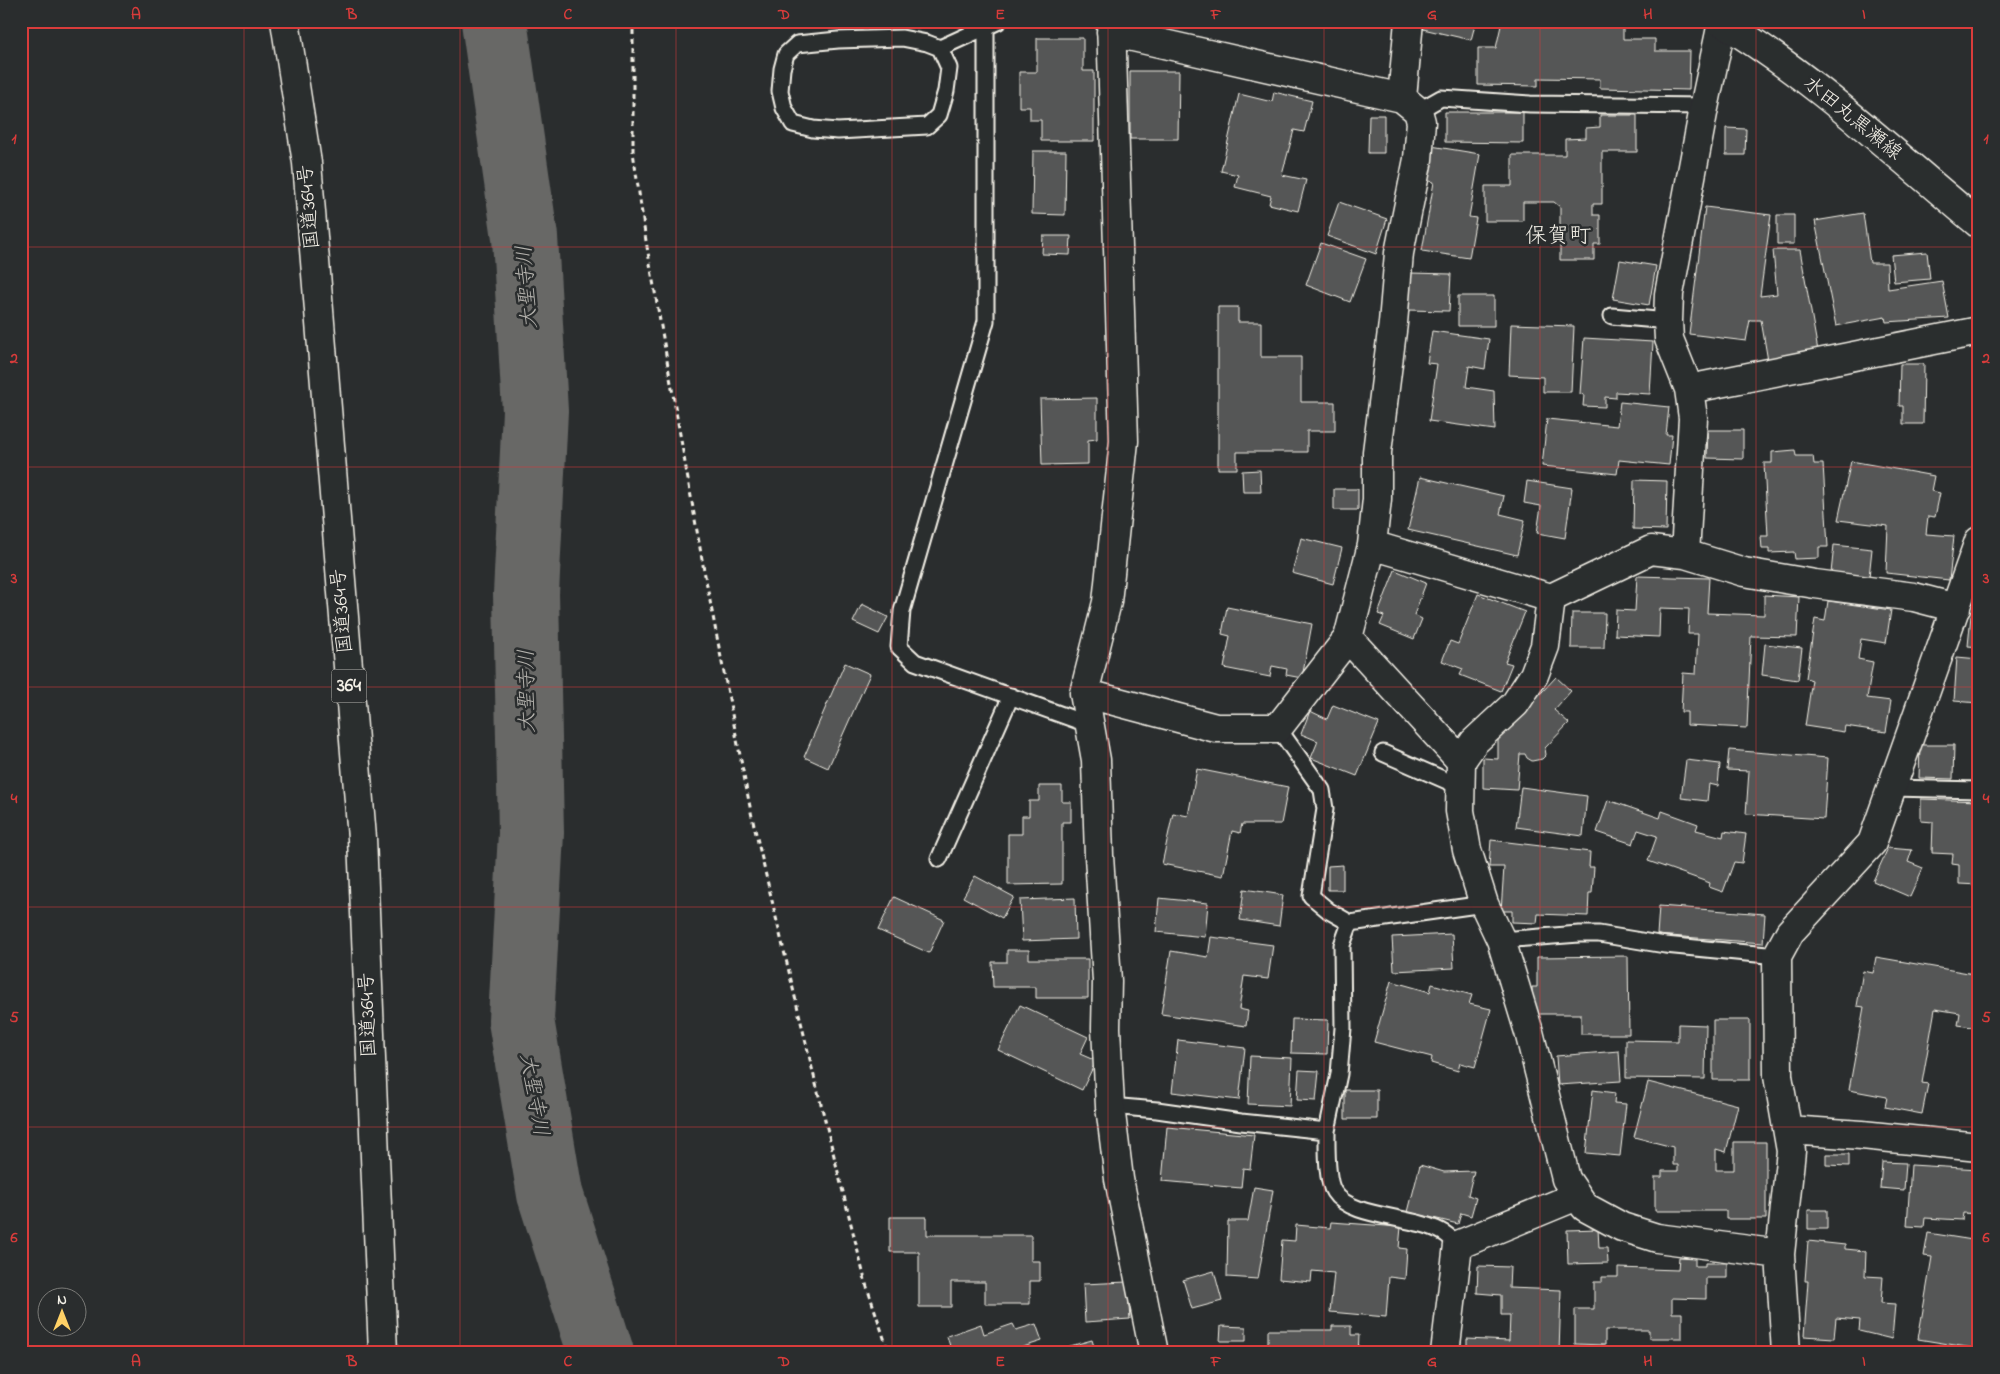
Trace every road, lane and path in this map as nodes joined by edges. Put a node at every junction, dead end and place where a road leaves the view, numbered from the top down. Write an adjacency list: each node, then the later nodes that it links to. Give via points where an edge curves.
1 (285, 21): 41 (main road, 国道364号 / 364, via 307,163 362,838)
2 (633, 21): 42 (path, via 633,152 703,565 752,817 866,1284)
3 (1409, 21): 8 (main road)
4 (1721, 22): 9 (main road); 10 (main road, 水田丸黒瀬線, via 1752,40 1844,111)
5 (992, 23): 7 (lane); 22 (lane, via 986,320 902,611 900,647 915,662)
6 (1111, 26): 8 (main road); 21 (main road, via 1124,441 1107,602)
7 (940, 48): 7 (lane, via 902,38 797,44 786,54 782,70 780,91 784,108 793,124 813,129 838,131 927,126 939,115 946,91 949,68)
8 (1410, 104): 9 (lane, via 1441,98 1530,104); 16 (main road, via 1422,122 1399,253 1376,452 1377,498)
9 (1704, 106): 12 (main road, via 1669,294)
10 (1979, 224)
11 (1612, 316): 12 (lane)
12 (1668, 320): 14 (main road, via 1669,339)
13 (1979, 331): 14 (main road)
14 (1689, 389): 17 (main road, via 1693,418)
15 (1979, 541): 19 (main road)
16 (1372, 546): 18 (main road); 20 (main road)
17 (1685, 554): 18 (main road, via 1651,550); 19 (main road, via 1744,572 1914,597)
18 (1551, 598): 26 (main road, via 1545,646 1534,675 1515,704 1474,742)
19 (1956, 608): 27 (main road)
20 (1348, 638): 24 (main road); 26 (main road)
21 (1084, 693): 23 (main road); 24 (main road, via 1216,728)
22 (1012, 696): 23 (lane); 29 (lane)
23 (1090, 725): 34 (main road, via 1096,760)
24 (1278, 728): 31 (lane, via 1322,790 1325,809 1311,896)
25 (1383, 753): 26 (lane)
26 (1461, 774): 30 (main road, via 1460,811 1467,850)
27 (1892, 788): 28 (lane); 33 (main road, via 1872,844 1790,932)
28 (1979, 790)
29 (939, 859)
30 (1484, 904): 31 (lane); 32 (main road)
31 (1350, 923): 36 (lane, via 1342,945 1343,1028 1339,1074)
32 (1501, 940): 33 (lane, via 1599,934 1665,945); 38 (main road, via 1529,1032 1566,1179)
33 (1777, 956): 35 (main road, via 1778,1076)
34 (1110, 1106): 36 (lane); 43 (main road, via 1118,1179)
35 (1788, 1130): 37 (main road); 40 (main road, via 1792,1151)
36 (1327, 1131): 39 (lane, via 1327,1162 1333,1192 1349,1207 1443,1232)
37 (1979, 1147)
38 (1577, 1196): 39 (main road); 40 (main road, via 1585,1207 1622,1228 1657,1238)
39 (1458, 1245): 44 (main road)
40 (1780, 1254): 45 (main road)
41 (383, 1353)
42 (889, 1353)
43 (1154, 1353)
44 (1445, 1353)
45 (1786, 1353)

